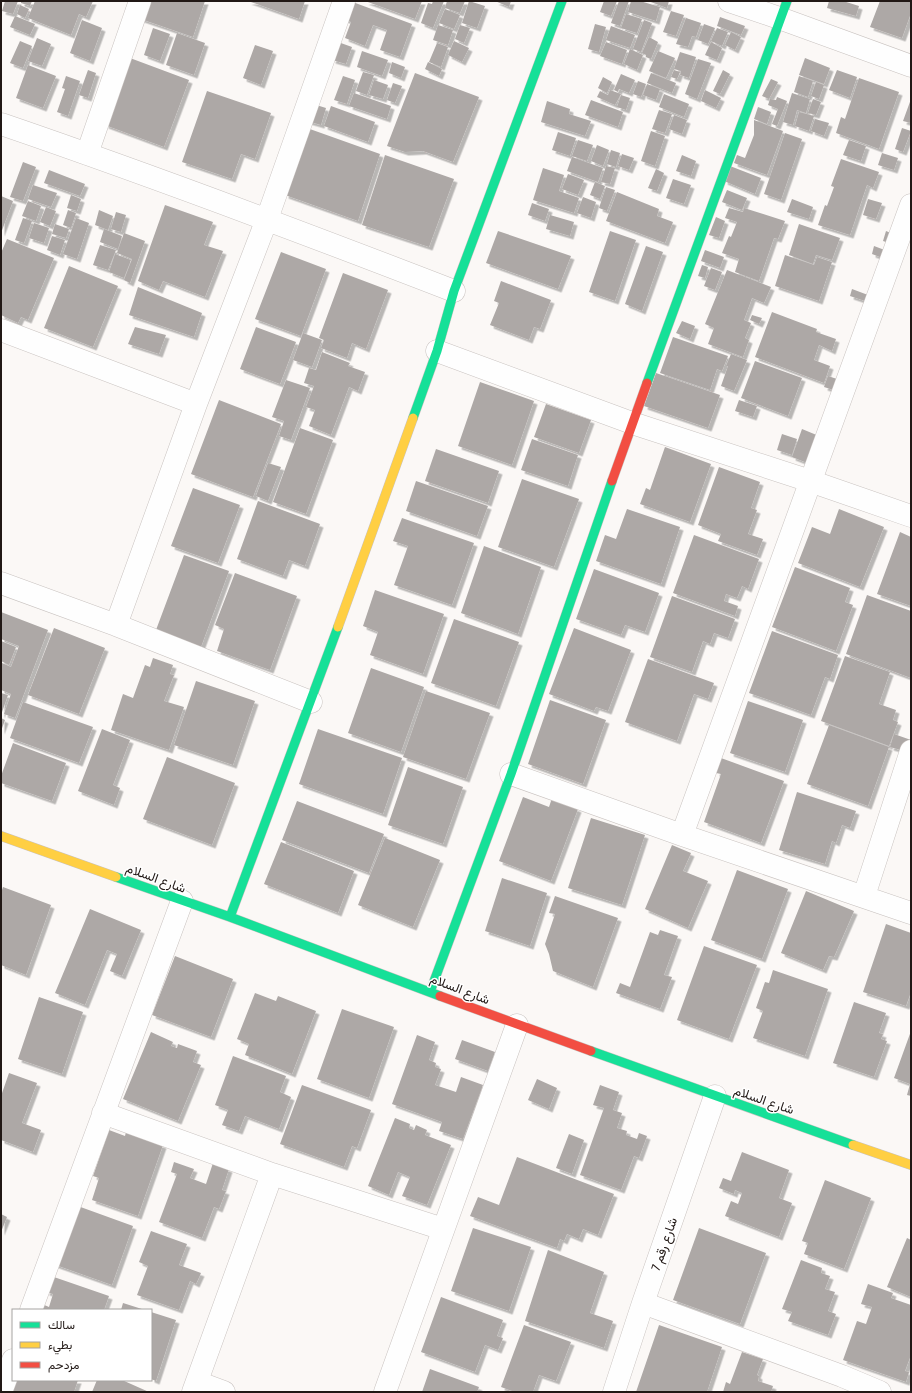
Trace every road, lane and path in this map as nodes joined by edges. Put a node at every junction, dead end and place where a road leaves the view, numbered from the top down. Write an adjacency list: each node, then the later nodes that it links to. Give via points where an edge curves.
1 (140, 1): 8 (street)
2 (344, 1): 10 (street)
3 (562, 1): 11 (street)
4 (729, 1): 5 (street)
5 (785, 10): 6 (street); 15 (street)
6 (911, 66)
7 (1, 124): 8 (street)
8 (87, 154): 10 (street)
9 (911, 205): 16 (street)
10 (266, 219): 11 (street); 14 (street)
11 (454, 291): 13 (street)
12 (1, 330): 14 (street)
13 (437, 351): 15 (street); 20 (street)
14 (196, 404): 19 (street)
15 (632, 423): 16 (street); 22 (street)
16 (810, 481): 17 (street); 23 (street)
17 (911, 516)
18 (1, 583): 19 (street)
19 (116, 625): 20 (street)
20 (311, 702): 28 (street)
21 (911, 752): 25 (street)
22 (510, 774): 23 (street); 29 (street)
23 (682, 835): 25 (street)
24 (1, 836): 26 (street, شارع السلام)
25 (864, 896): 27 (street)
26 (182, 901): 28 (street, شارع السلام); 32 (street)
27 (911, 913)
28 (230, 916): 29 (street, شارع السلام)
29 (430, 992): 30 (street, شارع السلام)
30 (517, 1025): 31 (street, شارع السلام); 35 (street)
31 (715, 1096): 33 (street, شارع السلام); 36 (street, شارع رقم 7)
32 (103, 1113): 34 (street); 37 (street)
33 (911, 1165)
34 (272, 1174): 35 (street); 40 (street)
35 (443, 1229): 43 (street)
36 (643, 1304): 39 (street); 44 (street, شارع رقم 7)
37 (31, 1309)
38 (12, 1363): 41 (street)
39 (839, 1384): 45 (street)
40 (195, 1387): 42 (street)
41 (1, 1392)
42 (224, 1392)
43 (385, 1392)
44 (614, 1392)
45 (880, 1392)

